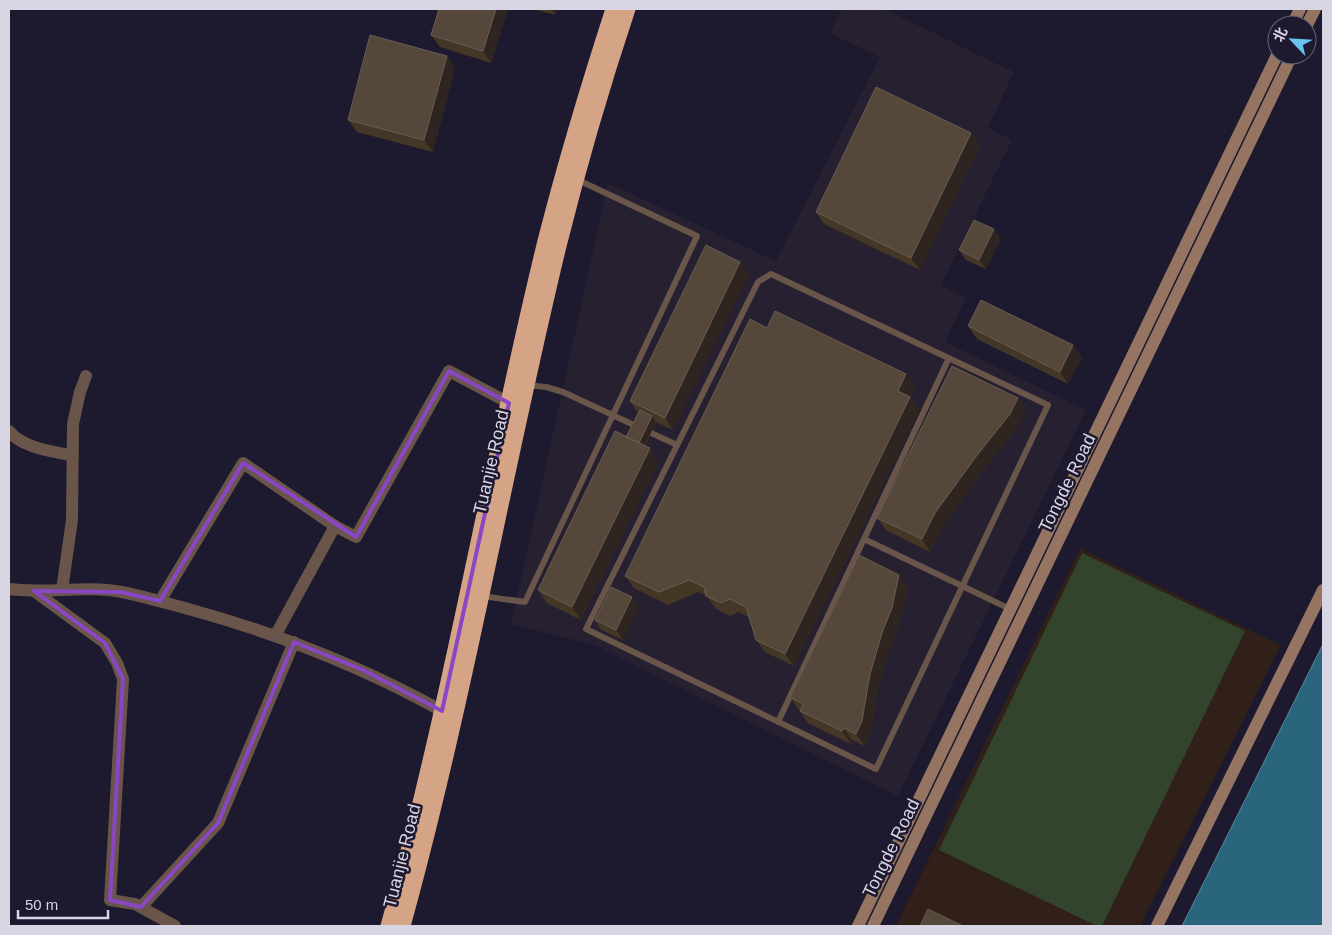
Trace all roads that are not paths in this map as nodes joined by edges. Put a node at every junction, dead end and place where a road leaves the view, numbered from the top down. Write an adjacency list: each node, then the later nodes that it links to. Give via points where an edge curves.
1 (613, 9): 9 (highway, Tuanjie Road, via 562,178)
2 (628, 9): 5 (highway, Tuanjie Road)
3 (1272, 65): 23 (main road, Tongde Road)
4 (1287, 65): 33 (main road, Tongde Road)
5 (576, 180): 8 (highway, Tuanjie Road); 10 (lane, via 697,236)
6 (949, 358): 12 (lane, via 771,274 758,282); 15 (lane); 16 (lane, via 1048,405)
7 (86, 376): 13 (street, via 73,424)
8 (527, 385): 10 (lane, via 562,392); 21 (highway, Tuanjie Road)
9 (509, 403): 14 (street, via 449,371 356,537); 26 (highway, Tuanjie Road)
10 (613, 416): 12 (lane); 21 (lane, via 526,602)
11 (11, 440): 13 (street)
12 (677, 446): 27 (lane, via 586,629)
13 (73, 456): 18 (street, via 72,520)
14 (335, 526): 22 (street, via 243,463); 24 (street)
15 (864, 540): 16 (lane); 27 (lane)
16 (962, 587): 23 (lane); 27 (lane, via 876,769)
17 (9, 588): 20 (street)
18 (62, 590): 20 (street); 22 (street, via 120,592)
19 (1323, 590): 34 (main road)
20 (34, 591): 28 (street, via 105,643 120,671 123,688 110,900)
21 (481, 596): 31 (highway, Tuanjie Road, via 448,748)
22 (160, 601): 24 (street)
23 (1010, 609): 32 (main road, Tongde Road)
24 (276, 636): 25 (street)
25 (294, 642): 26 (street, via 363,670); 28 (street, via 218,822)
26 (442, 711): 30 (highway, Tuanjie Road)
27 (778, 722)
28 (141, 907): 29 (street)
29 (175, 926)
30 (388, 926)
31 (403, 926)
32 (858, 926)
33 (873, 926)
34 (1157, 926)

